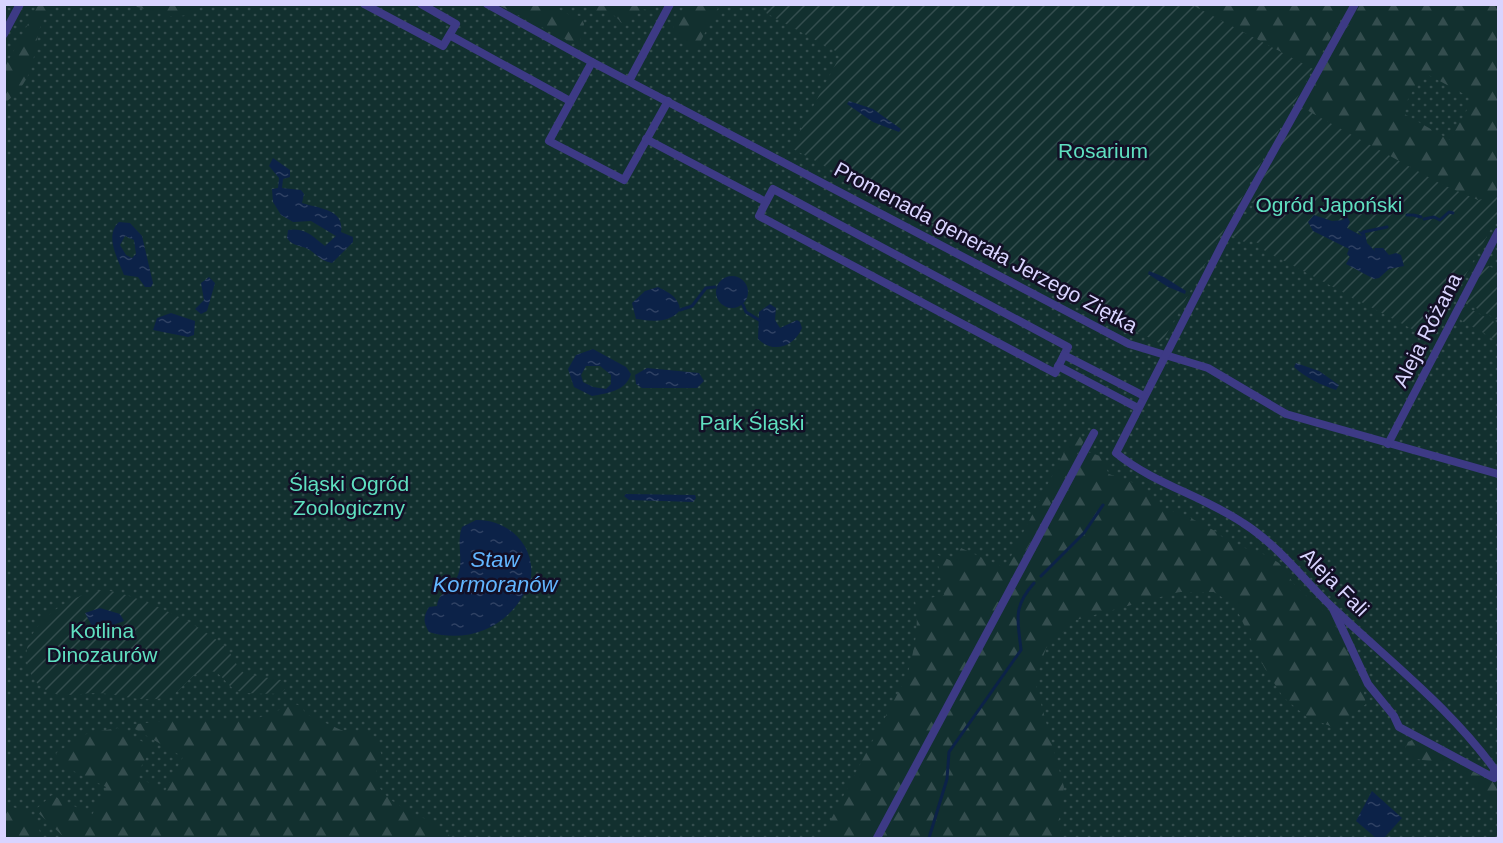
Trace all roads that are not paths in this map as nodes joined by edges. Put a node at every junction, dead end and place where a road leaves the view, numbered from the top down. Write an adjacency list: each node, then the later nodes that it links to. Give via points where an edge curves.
1 (20, 4): 7 (street)
2 (364, 4): 8 (street, via 443,46)
3 (421, 4): 8 (street, via 456,24)
4 (487, 4): 9 (street)
5 (670, 4): 10 (street)
6 (1355, 4): 16 (street)
7 (4, 34)
8 (451, 36): 12 (street)
9 (592, 62): 10 (street, Promenada generała Jerzego Ziętka); 12 (street)
10 (629, 81): 11 (street, Promenada generała Jerzego Ziętka)
11 (668, 100): 13 (street); 16 (street, Promenada generała Jerzego Ziętka, via 1129,344)
12 (570, 101): 13 (street, via 549,141 624,180)
13 (646, 139): 14 (street)
14 (766, 202): 17 (street, via 773,189 1068,347); 18 (street, via 759,216 764,219 1055,372)
15 (1498, 232): 22 (street, Aleja Różana)
16 (1165, 354): 19 (street); 22 (street, Promenada generała Jerzego Ziętka, via 1208,368 1286,414)
17 (1064, 355): 18 (street); 19 (street)
18 (1058, 366): 20 (street)
19 (1144, 396): 20 (street)
20 (1138, 408): 24 (street, Aleja Fali, via 1116,453 1149,475 1244,523 1281,554)
21 (1094, 433): 26 (street)
22 (1388, 444): 23 (street, Promenada generała Jerzego Ziętka)
23 (1498, 474)
24 (1331, 606): 25 (street, Aleja Fali, via 1425,691); 25 (street, via 1368,684 1399,728 1494,778)
25 (1496, 772)
26 (877, 838)

